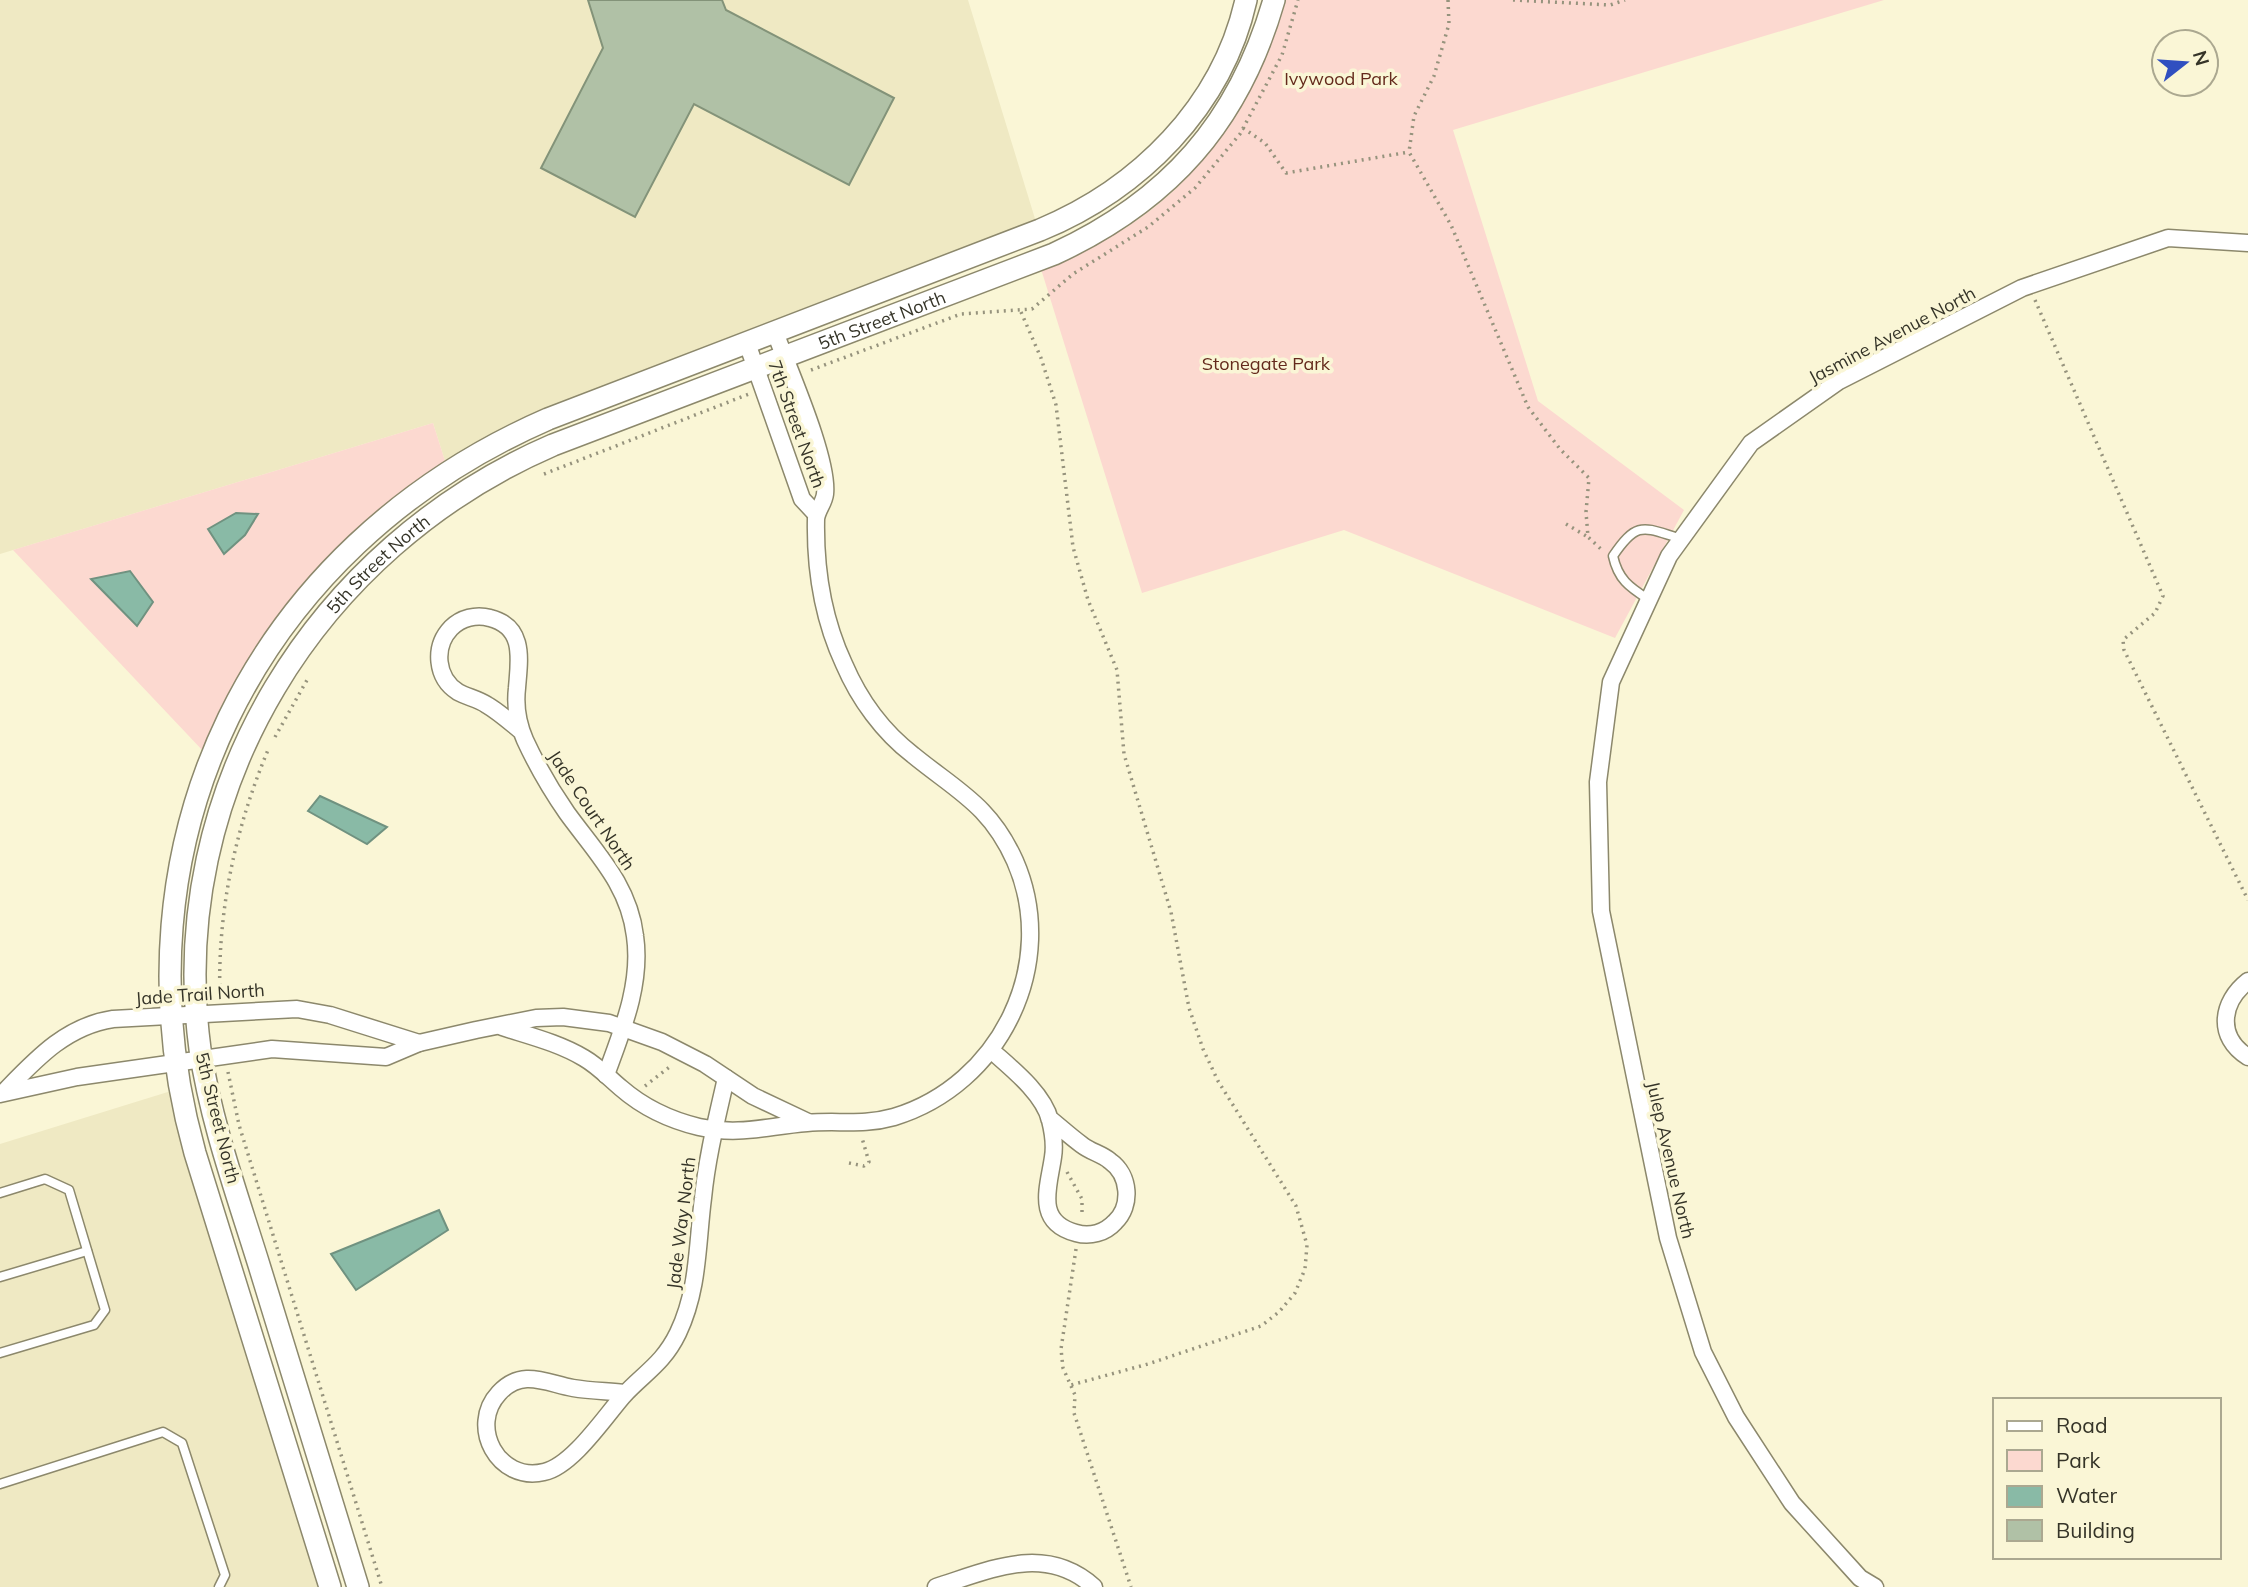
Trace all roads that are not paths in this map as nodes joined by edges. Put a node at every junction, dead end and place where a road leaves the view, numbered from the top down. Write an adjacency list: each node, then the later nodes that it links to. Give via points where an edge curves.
1 (1246, 0): 4 (street, 5th Street North, via 1226,57 1198,108 1164,148 1108,196 1041,230)
2 (1273, 0): 6 (street, 5th Street North, via 1255,55 1224,116 1185,165 1137,207 1054,254)
3 (2248, 243): 9 (street, Jasmine Avenue North, via 2168,238 2028,286 1839,381 1751,443)
4 (775, 332): 5 (street, 5th Street North); 6 (street, 7th Street North)
5 (747, 343): 7 (street, 7th Street North); 15 (street, 5th Street North, via 492,444 392,510 315,587 253,672 198,796 175,892)
6 (784, 357): 7 (street, 5th Street North); 8 (street, 7th Street North, via 821,466 825,495)
7 (756, 368): 8 (street, 7th Street North, via 802,499); 14 (street, 5th Street North, via 553,444 494,473 407,532 346,590 280,679 232,778 202,892)
8 (816, 514): 19 (street, 7th Street North, via 823,603 849,677 892,736 955,784 987,816 1020,873 1029,922 1027,967 1010,1020)
9 (1682, 538): 10 (street, Jasmine Avenue North); 10 (lane, via 1652,527 1640,528 1628,534 1613,555 1623,580)
10 (1648, 599): 11 (street, Jasmine Avenue North)
11 (1612, 682): 40 (street, Julep Avenue North, via 1598,782 1601,911 1668,1238 1703,1352 1736,1417 1792,1503 1860,1578)
12 (521, 731): 12 (street, Jade Court North, via 517,696 520,654 514,636 505,625 488,617 460,621 441,643 442,673 458,692 486,704); 17 (street, Jade Court North, via 554,794 610,867 626,902 636,960)
13 (2248, 981): 20 (street, via 2235,992 2226,1011 2227,1032 2238,1051)
14 (198, 1014): 15 (street, Jade Trail North); 18 (street, Jade Trail North, via 265,1008 308,1010); 21 (street, 5th Street North)
15 (170, 1016): 22 (street, 5th Street North); 25 (street, Jade Trail North, via 103,1021 78,1029)
16 (502, 1027): 17 (street, Jade Trail North, via 548,1017); 18 (street, Jade Trail North); 23 (street, Jade Trail North, via 565,1048)
17 (623, 1027): 23 (street, Jade Court North); 24 (street, Jade Trail North, via 674,1047)
18 (419, 1043): 21 (street, Jade Trail North, via 386,1056 293,1048)
19 (992, 1051): 26 (street, via 1033,1093); 27 (street, Jade Trail North, via 949,1090 904,1114 864,1123)
20 (2248, 1057)
21 (202, 1059): 22 (street, Jade Trail North); 37 (street, 5th Street North, via 218,1135)
22 (174, 1063): 25 (street, Jade Trail North); 36 (street, 5th Street North, via 195,1153)
23 (606, 1075): 28 (street, Jade Trail North, via 649,1108 677,1121)
24 (726, 1078): 27 (street, Jade Trail North); 28 (street, Jade Way North)
25 (1, 1091)
26 (1049, 1118): 26 (street, via 1054,1147 1047,1207 1069,1231 1088,1235 1102,1231 1118,1220 1125,1205 1122,1175 1111,1161)
27 (808, 1122): 28 (street, Jade Trail North, via 754,1131)
28 (714, 1129): 33 (street, Jade Way North, via 702,1198 697,1273 688,1310 660,1362)
29 (0, 1193): 30 (lane, via 45,1179 69,1190)
30 (87, 1251): 31 (lane); 32 (lane, via 105,1310 94,1325)
31 (0, 1277)
32 (0, 1353)
33 (626, 1393): 33 (street, Jade Way North, via 522,1379 506,1387 491,1404 486,1421 488,1441 499,1459 515,1470 549,1471 571,1455)
34 (0, 1484): 35 (lane, via 163,1432 182,1443 225,1575)
35 (219, 1587)
36 (330, 1587)
37 (358, 1587)
38 (936, 1587): 39 (street, via 1031,1561 1065,1568)
39 (1093, 1587)
40 (1875, 1587)

